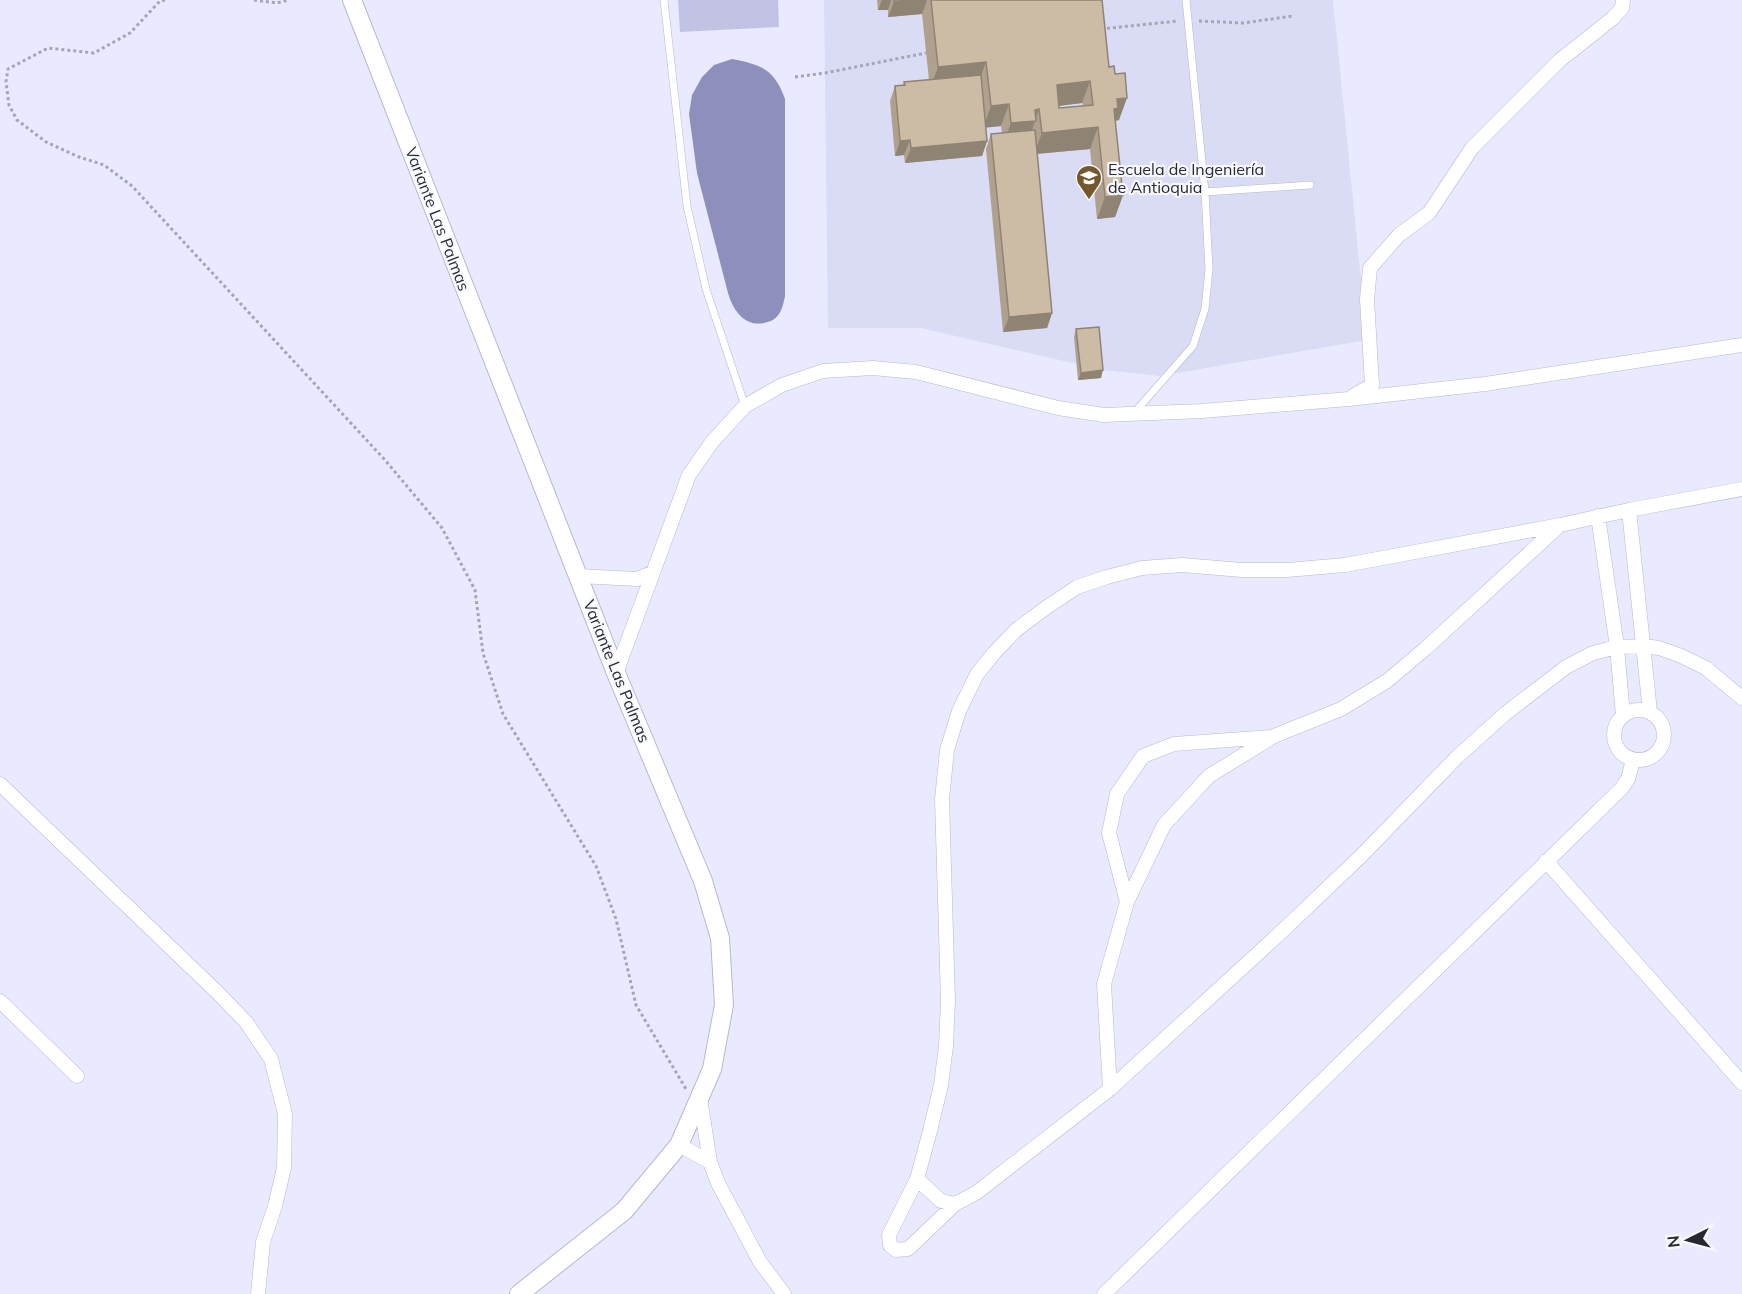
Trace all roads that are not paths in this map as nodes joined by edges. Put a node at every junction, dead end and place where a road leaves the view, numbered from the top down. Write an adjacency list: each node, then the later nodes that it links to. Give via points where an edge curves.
1 (352, 0): 16 (main road, Variante Las Palmas)
2 (664, 0): 9 (lane, via 687,206 706,289)
3 (1186, 0): 6 (lane)
4 (1623, 0): 8 (street, via 1614,18 1560,60 1472,148 1429,213 1399,235 1371,268 1367,299 1372,385)
5 (1310, 185): 6 (lane)
6 (1205, 192): 10 (lane, via 1209,269 1205,309 1193,346)
7 (1742, 345): 8 (street, via 1485,384)
8 (1348, 399): 10 (street)
9 (745, 406): 10 (street, via 782,385 823,371 873,368 916,372 1058,408 1104,415); 15 (street, via 689,475)
10 (1133, 414)
11 (1742, 489): 12 (street)
12 (1629, 510): 13 (street); 17 (street)
13 (1598, 516): 14 (street); 18 (street)
14 (1560, 525): 23 (street, via 1386,681 1341,709); 35 (street, via 1346,565 1287,570 1182,565 1142,568 1077,587 1016,630 977,674 959,711 947,750 942,799 946,1046 941,1085)
15 (652, 573): 16 (street, via 637,579); 19 (street)
16 (578, 576): 19 (main road, Variante Las Palmas)
17 (1644, 646): 18 (street); 20 (street, via 1659,648 1707,668); 21 (street)
18 (1617, 647): 22 (street); 31 (street, via 1593,652 1566,667 1506,713 1303,912)
19 (616, 673): 32 (main road, Variante Las Palmas, via 704,880 720,938 724,1005 712,1069)
20 (1742, 698)
21 (1650, 712): 22 (street, via 1636,710); 24 (street, via 1663,725 1663,744 1651,758)
22 (1623, 716): 24 (street, via 1617,723 1614,741 1618,750)
23 (1274, 736): 27 (street, via 1209,776 1164,825); 27 (street, via 1174,744 1143,756 1117,794 1109,833)
24 (1633, 760): 26 (street, via 1629,779 1622,788)
25 (0, 783): 37 (street, via 218,993 246,1022 271,1059 285,1114 284,1168 263,1242)
26 (1546, 861): 30 (street); 40 (street)
27 (1127, 902): 31 (street, via 1104,984)
28 (0, 1001): 29 (street)
29 (77, 1076)
30 (1742, 1083)
31 (1110, 1089): 36 (street, via 976,1193)
32 (698, 1102): 33 (main road, Variante Las Palmas); 34 (street)
33 (679, 1145): 34 (street); 38 (main road, Variante Las Palmas, via 624,1211)
34 (710, 1162): 39 (street, via 760,1262)
35 (917, 1179): 36 (street, via 941,1201); 36 (street, via 889,1235 894,1249 908,1249)
36 (955, 1203)
37 (258, 1294)
38 (519, 1294)
39 (784, 1294)
40 (1104, 1294)

